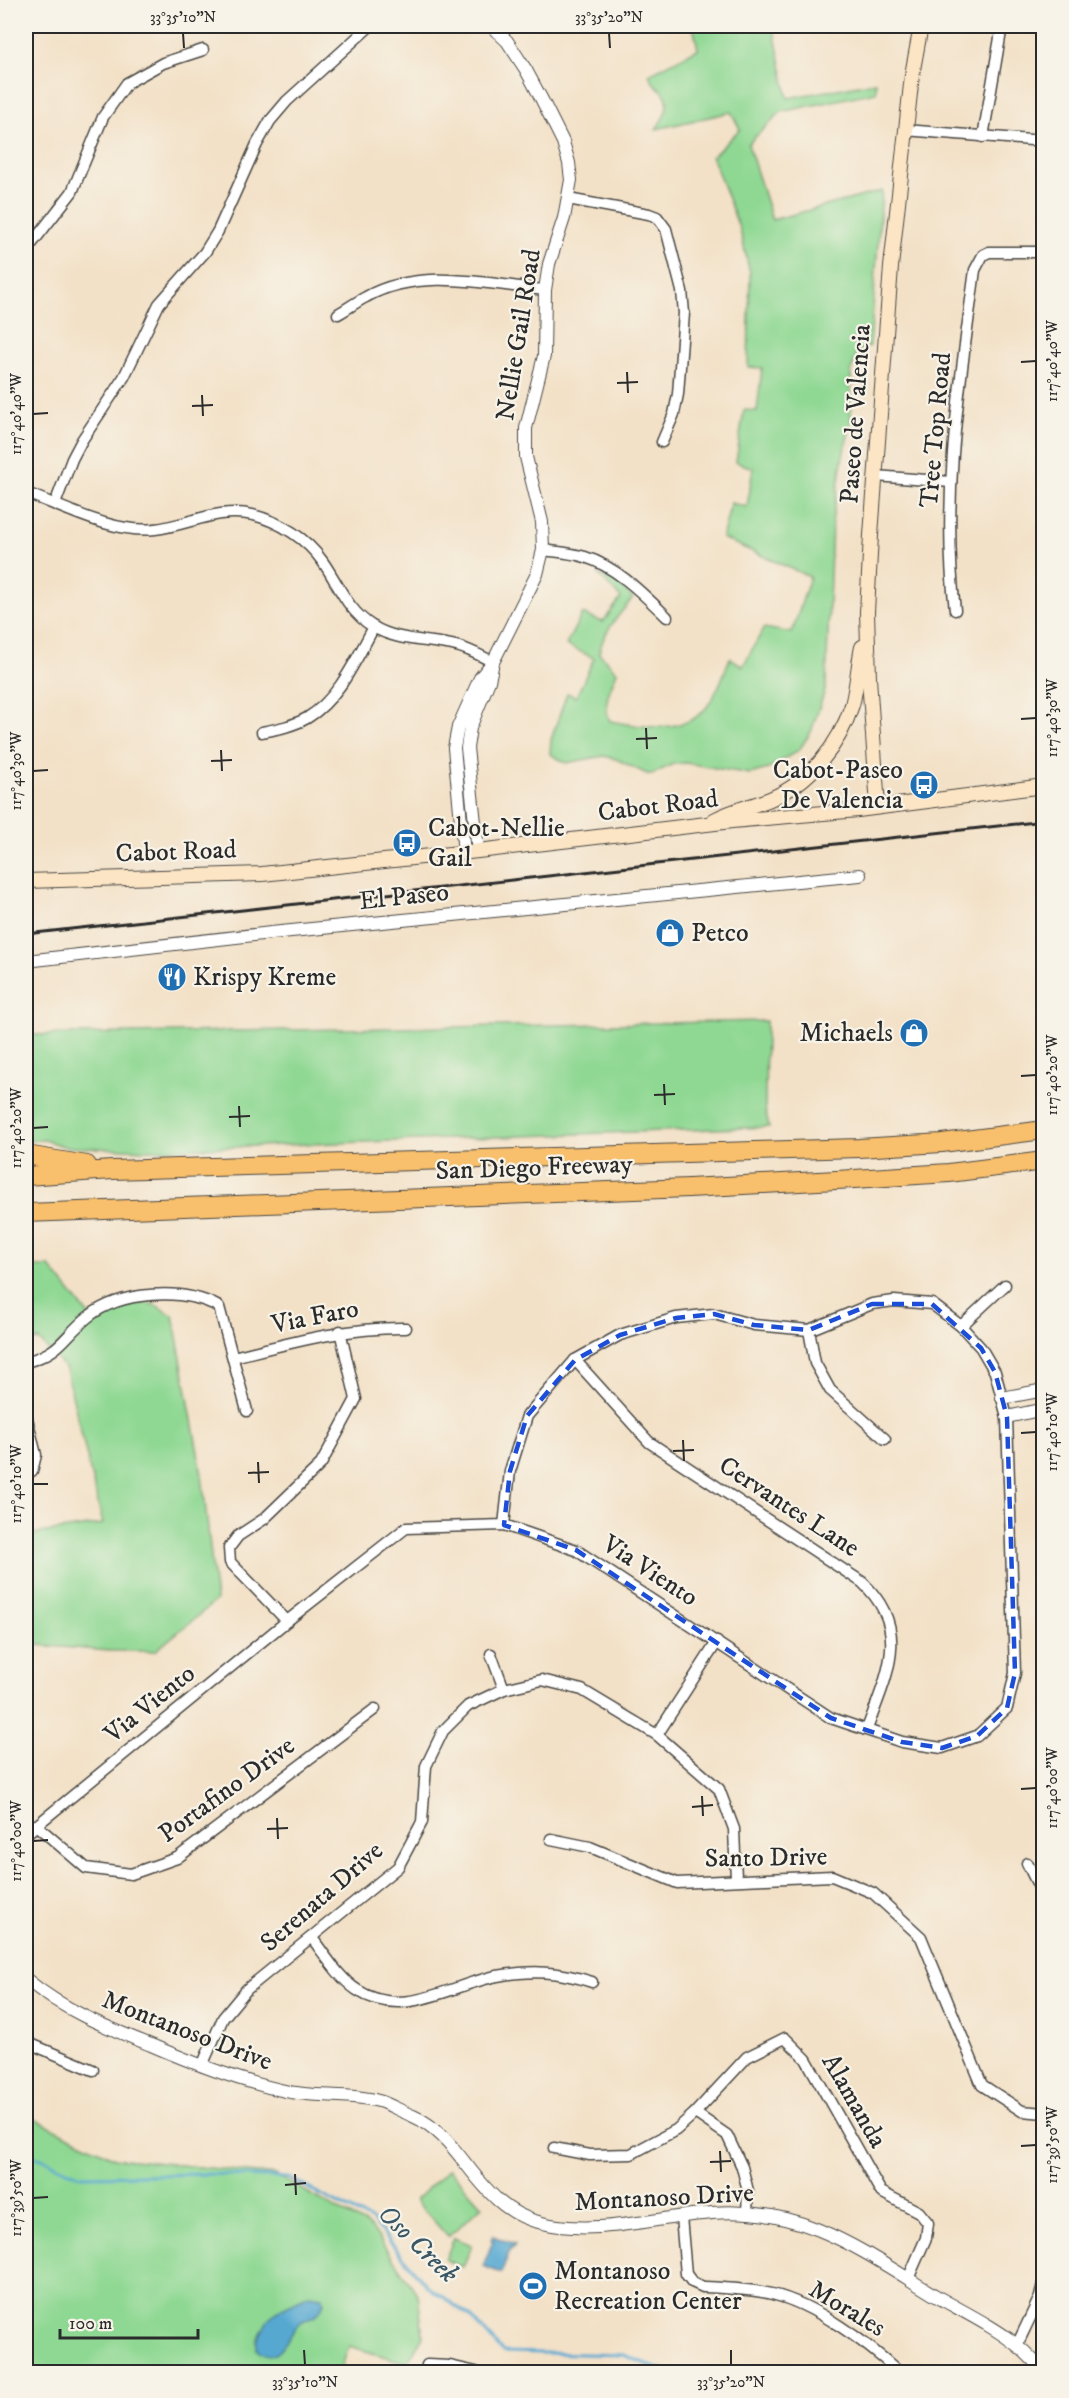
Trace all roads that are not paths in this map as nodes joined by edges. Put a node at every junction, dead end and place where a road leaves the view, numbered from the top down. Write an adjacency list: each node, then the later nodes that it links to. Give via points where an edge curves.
1 (370, 26): 18 (street, via 270,121 218,231 205,252 159,304 124,377 82,440)
2 (491, 26): 9 (street, Nellie Gail Road, via 526,69 563,142 571,180)
3 (921, 26): 6 (main road, Paseo de Valencia)
4 (1002, 26): 7 (street)
5 (203, 50): 10 (street, via 163,63 127,83 103,117 72,192)
6 (905, 130): 7 (street); 15 (main road, Paseo de Valencia)
7 (984, 137): 8 (street)
8 (1044, 141)
9 (568, 199): 12 (street, Nellie Gail Road); 14 (street, via 649,214 657,217 666,229 684,314 678,394)
10 (26, 251)
11 (1044, 252): 16 (street, Tree Top Road, via 997,251 983,255 975,270)
12 (545, 290): 13 (street, via 423,280 385,288); 19 (street, Nellie Gail Road, via 544,356 526,428 526,457 542,522)
13 (338, 314)
14 (662, 442)
15 (876, 476): 16 (street); 21 (main road, Paseo de Valencia)
16 (951, 482): 20 (street, Tree Top Road)
17 (26, 493): 18 (street)
18 (56, 504): 23 (street, via 118,527 138,530 231,513 278,524 302,539 322,562 343,598)
19 (543, 550): 22 (street, via 584,557 602,565); 24 (street, Nellie Gail Road, via 537,574)
20 (955, 610)
21 (867, 612): 27 (main road, Paseo de Valencia); 28 (main road, via 851,706 821,762 794,787 770,799 734,809)
22 (667, 617)
23 (374, 627): 24 (street, via 410,640 455,645); 25 (street, via 323,707 289,727)
24 (493, 662): 29 (street, Nellie Gail Road, via 467,748)
25 (262, 732)
26 (1044, 786): 27 (main road, Cabot Road)
27 (878, 807): 28 (main road, Cabot Road)
28 (708, 824): 29 (main road, Cabot Road)
29 (471, 852): 31 (main road, Cabot Road, via 262,874)
30 (860, 875): 32 (street, El Paseo)
31 (26, 881)
32 (26, 961)
33 (1044, 1130): 36 (highway, San Diego Freeway, via 942,1143 859,1148)
34 (26, 1155): 36 (highway)
35 (1044, 1161): 38 (highway, San Diego Freeway, via 854,1179)
36 (112, 1170): 37 (highway, San Diego Freeway)
37 (26, 1176)
38 (26, 1215)
39 (1005, 1286): 40 (street)
40 (961, 1326): 42 (street, Via Viento, via 932,1304 894,1301 872,1305); 48 (street, Via Viento, via 981,1348 995,1372)
41 (406, 1328): 43 (street, Via Faro)
42 (809, 1330): 45 (street, via 754,1325 714,1314 676,1318 620,1335); 53 (street, via 815,1363 830,1390)
43 (340, 1332): 44 (street, Via Faro); 56 (street, via 356,1399 321,1464 229,1548 230,1562)
44 (233, 1357): 46 (street, via 219,1307 193,1299 147,1294 115,1301 88,1317 65,1342 44,1357); 50 (street)
45 (575, 1360): 55 (street, via 527,1416 510,1471); 61 (street, Cervantes Lane, via 649,1442 862,1582 877,1596 892,1630 892,1650)
46 (26, 1362)
47 (1044, 1390): 48 (street)
48 (1002, 1398): 52 (street, Via Viento)
49 (1044, 1409): 52 (street)
50 (247, 1411)
51 (26, 1414): 54 (street, via 36,1455 32,1471)
52 (1007, 1417): 61 (street, Via Viento, via 1015,1673 1007,1708 977,1736 942,1748 902,1742)
53 (885, 1439)
54 (26, 1473)
55 (504, 1525): 56 (street, Via Viento, via 406,1528); 57 (street, Via Viento, via 576,1550)
56 (287, 1621): 63 (street, Via Viento)
57 (717, 1642): 61 (street, Via Viento, via 831,1718); 62 (street)
58 (491, 1653): 59 (street)
59 (504, 1689): 62 (street, Serenata Drive, via 542,1680 582,1690); 69 (street, Serenata Drive, via 468,1706 443,1731 426,1766 422,1822 398,1867)
60 (375, 1709): 63 (street, Portafino Drive, via 177,1858 131,1874 86,1868)
61 (867, 1729)
62 (657, 1735): 67 (street, Serenata Drive, via 719,1789 734,1829)
63 (36, 1825): 64 (street, Via Viento)
64 (26, 1834)
65 (551, 1839): 67 (street, Santo Drive, via 590,1847 677,1883)
66 (1028, 1863): 68 (street)
67 (736, 1879): 76 (street, Santo Drive, via 832,1876 873,1893 921,1937 982,2085 1022,2110)
68 (1044, 1897)
69 (312, 1938): 71 (street, via 355,1989 394,2002 417,2001 508,1974 554,1972); 73 (street, Serenata Drive, via 248,1989 229,2011)
70 (26, 1978): 73 (street, Montanoso Drive, via 70,2010)
71 (592, 1982)
72 (26, 2042): 74 (street)
73 (202, 2066): 79 (street, Montanoso Drive, via 290,2092 380,2102 421,2120 448,2143 502,2206 527,2220 581,2229)
74 (93, 2070)
75 (695, 2113): 77 (street, via 676,2130 631,2154 590,2155); 78 (street, via 727,2135 742,2167); 80 (street, Alamanda, via 747,2057 785,2038 806,2059 881,2192 918,2212 928,2223 926,2238)
76 (1044, 2113)
77 (554, 2148)
78 (747, 2212): 79 (street, Montanoso Drive); 80 (street, Montanoso Drive, via 791,2219 823,2230)
79 (681, 2217): 86 (street, Morales, via 686,2274 693,2282 703,2287 773,2294 807,2306 874,2349)
80 (908, 2279): 82 (street, Montanoso Drive)
81 (1044, 2279): 82 (street, via 1040,2297)
82 (1017, 2345): 84 (street, Montanoso Drive)
83 (427, 2369): 85 (street, via 450,2366)
84 (1044, 2371)
85 (476, 2373)
86 (898, 2373)

